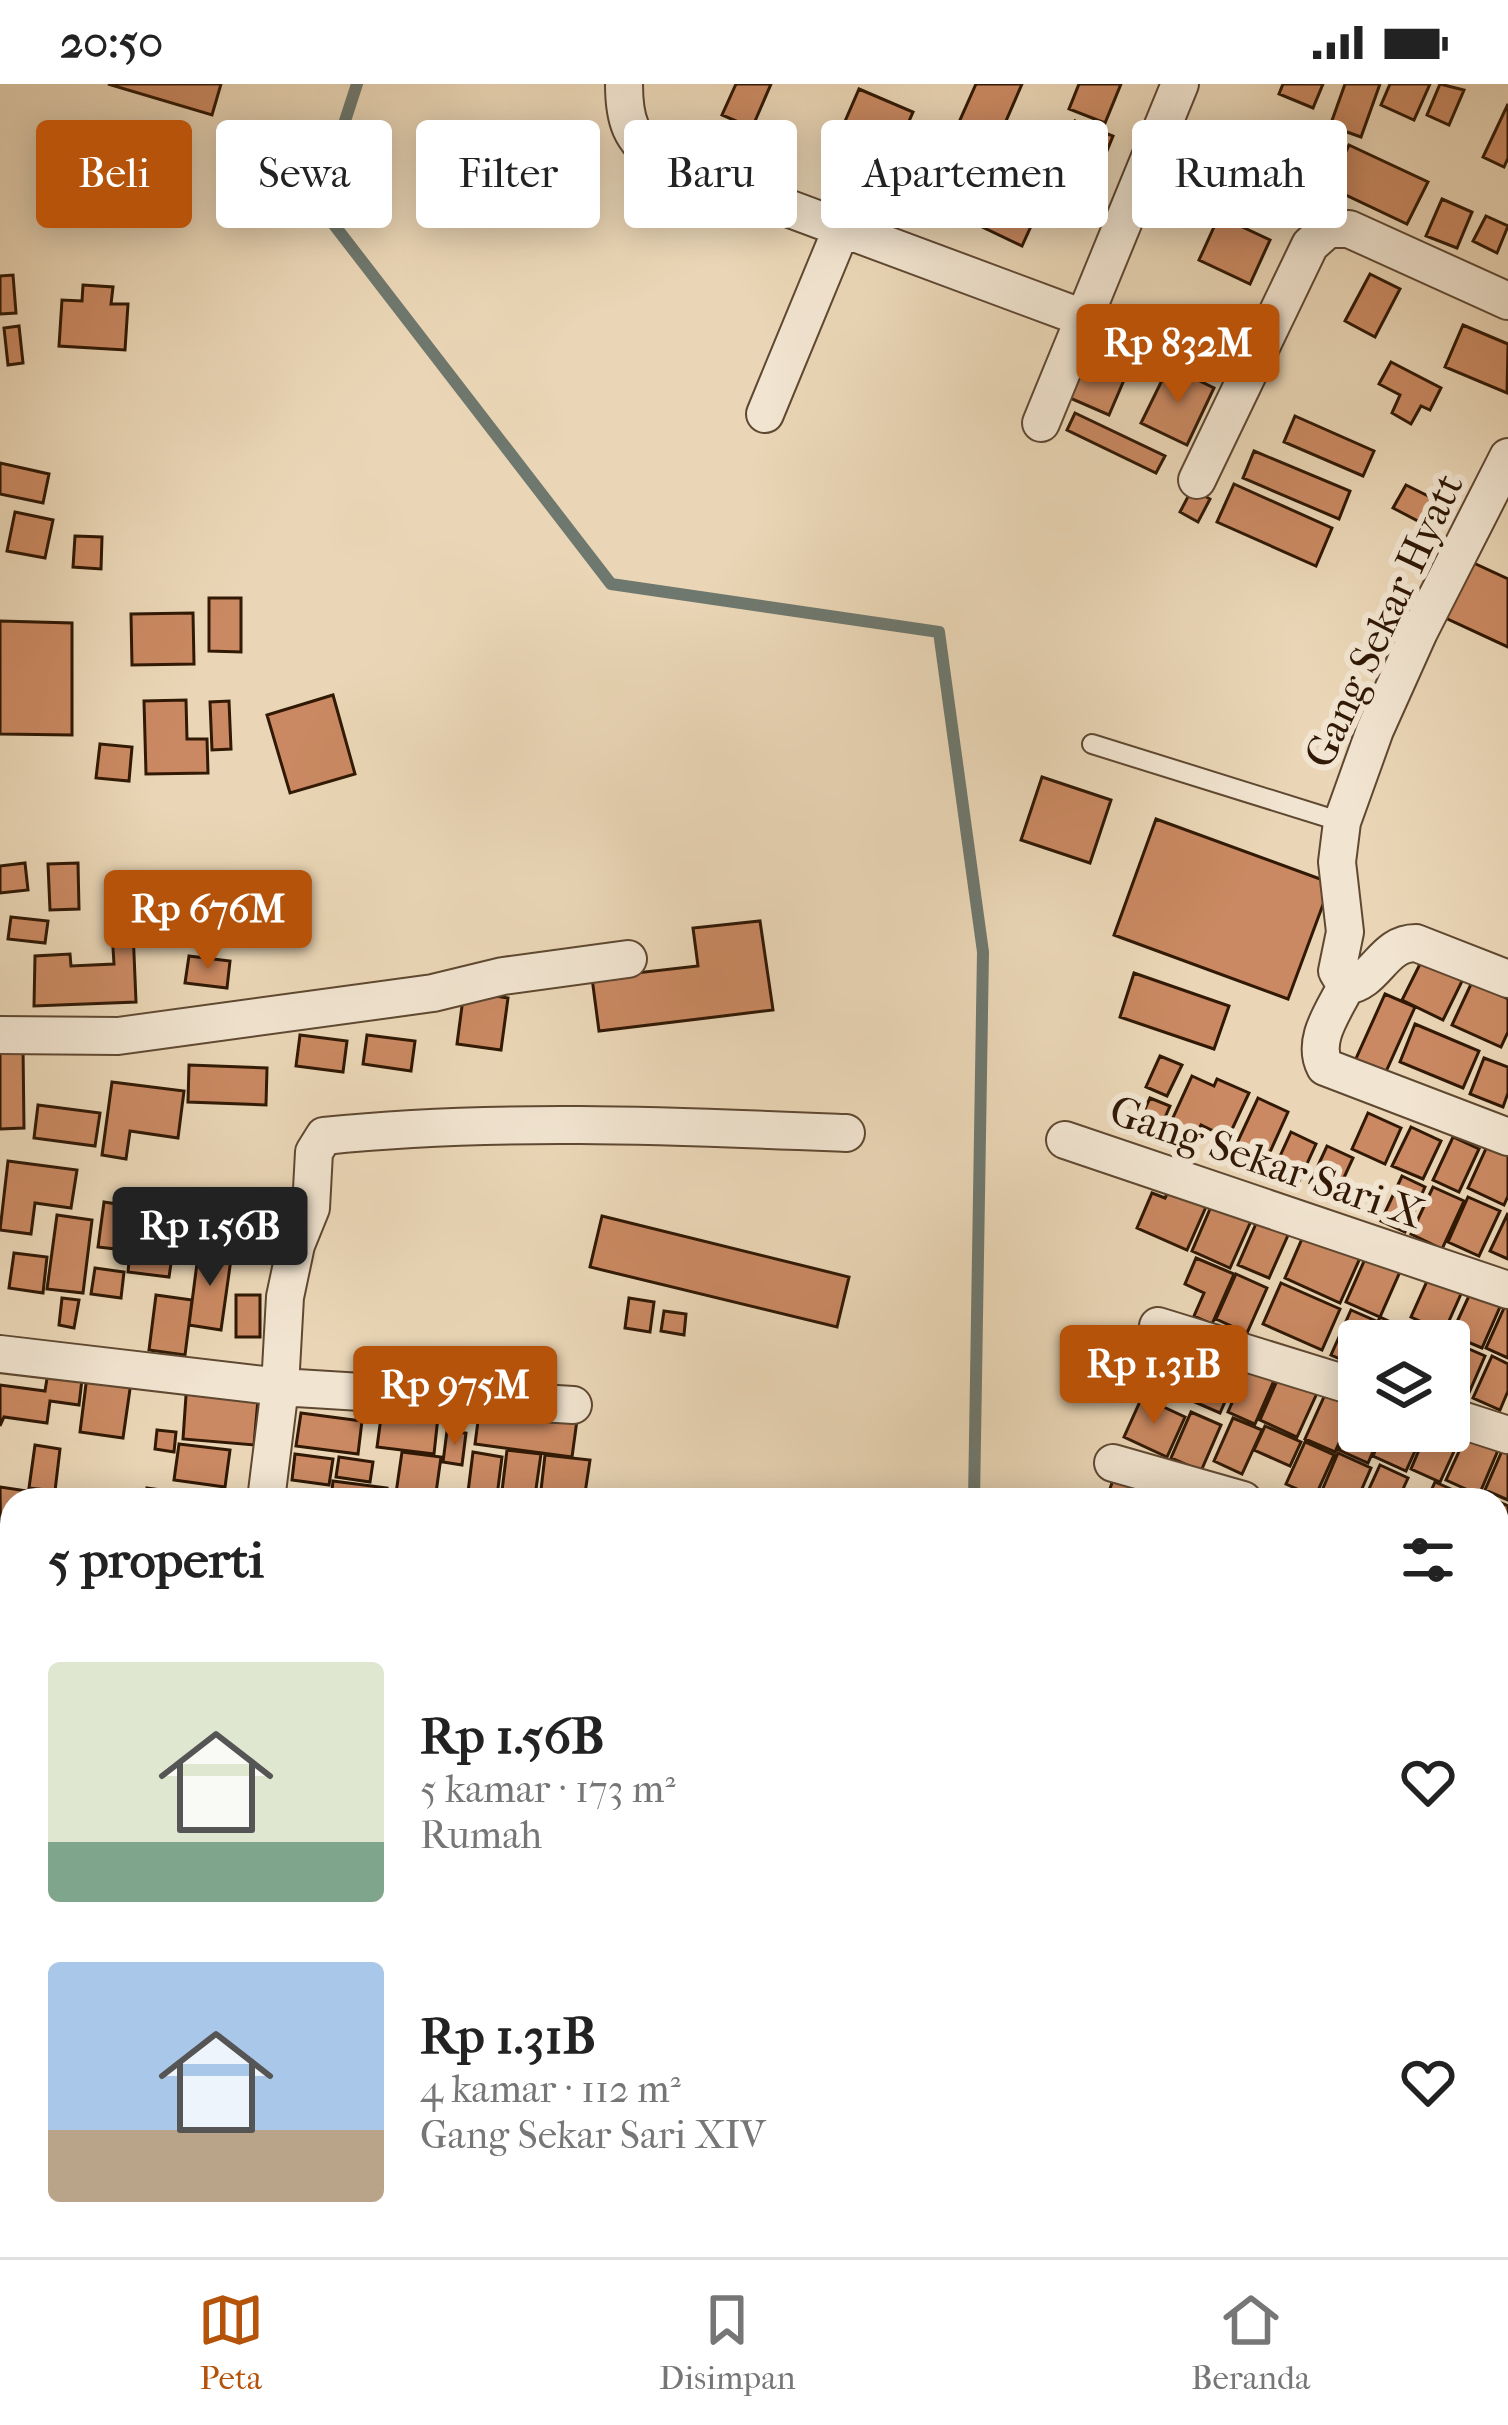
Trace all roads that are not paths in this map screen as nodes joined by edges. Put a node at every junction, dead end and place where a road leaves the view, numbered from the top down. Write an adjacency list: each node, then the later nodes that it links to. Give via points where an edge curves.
1 (624, 84): 3 (street, via 624,119 647,152)
2 (1176, 85): 5 (street)
3 (841, 230): 5 (street); 6 (street)
4 (1508, 301): 9 (street, via 1349,229 1328,229 1310,244)
5 (1086, 319): 7 (street)
6 (765, 414)
7 (1040, 423)
8 (1508, 457): 11 (street, Gang Sekar Hyatt, via 1375,730)
9 (1197, 480)
10 (1092, 744): 11 (lane)
11 (1342, 821): 14 (street, Gang Sekar Hyatt, via 1336,862 1345,932 1337,971)
12 (628, 958): 15 (street, via 433,994 118,1036)
13 (1508, 979): 14 (street, via 1402,943 1365,979)
14 (1346, 986): 17 (street, via 1321,1037 1325,1066)
15 (0, 1035)
16 (846, 1133): 23 (street, via 544,1127 324,1136 285,1297)
17 (1508, 1137)
18 (1065, 1140): 19 (street, Gang Sekar Sari X)
19 (1508, 1290)
20 (1158, 1326): 22 (street)
21 (0, 1354): 23 (street)
22 (1338, 1382)
23 (280, 1387): 24 (street); 28 (street)
24 (573, 1405)
25 (1470, 1423): 26 (street)
26 (1508, 1435)
27 (1113, 1463): 29 (street)
28 (267, 1488)
29 (1201, 1488)

